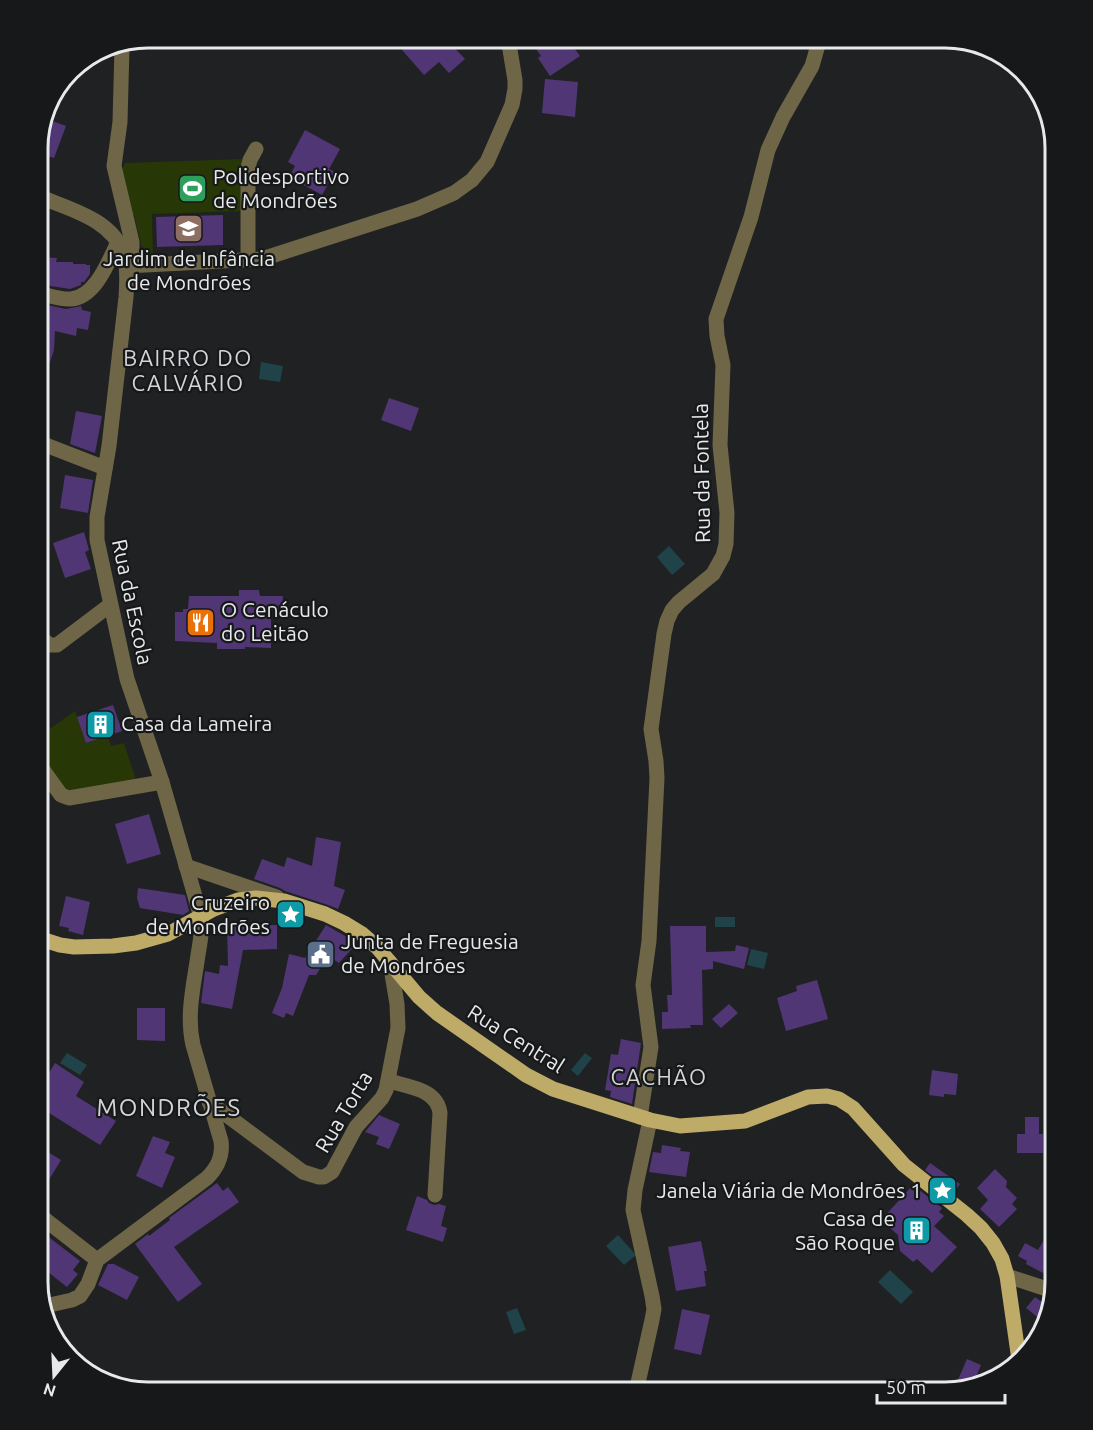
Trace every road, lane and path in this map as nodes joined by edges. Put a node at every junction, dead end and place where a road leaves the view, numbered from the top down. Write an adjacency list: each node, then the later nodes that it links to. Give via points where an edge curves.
1 (510, 48): 7 (street, via 515,80 512,105 487,162 472,180 417,209 269,257)
2 (817, 48): 23 (street, Rua da Fontela, via 812,66 768,150 751,217 716,318 723,365 720,445 727,536 723,556 706,581 676,606 664,634 651,729 657,778 649,941 642,985 651,1047)
3 (122, 52): 8 (street, via 114,166 132,243)
4 (256, 149): 7 (street, via 248,168)
5 (48, 200): 6 (street, via 87,216)
6 (118, 242): 8 (street); 9 (street, via 99,279 82,296 68,299)
7 (248, 260): 8 (street)
8 (126, 266): 11 (street, Rua da Escola, via 126,297)
9 (48, 295)
10 (48, 446): 11 (street)
11 (105, 468): 12 (street, Rua da Escola, via 96,532)
12 (110, 605): 13 (street, via 57,645); 15 (street, Rua da Escola, via 127,679)
13 (48, 644)
14 (48, 777): 15 (street, via 61,795 69,798)
15 (162, 782): 16 (street, Rua da Escola)
16 (186, 866): 17 (street); 18 (street, Rua da Escola)
17 (302, 906): 18 (main road, Rua Central, via 247,899); 20 (main road, Rua Central, via 353,928)
18 (201, 917): 19 (main road, Rua Central, via 168,934 136,943 74,947); 22 (street, Rua da Escola, via 190,1022)
19 (48, 941)
20 (390, 962): 21 (street, Rua Torta, via 398,1028); 23 (main road, Rua Central, via 437,1013 535,1081)
21 (389, 1081): 22 (street, Rua Torta, via 382,1098 356,1127 332,1172 324,1177 303,1172); 24 (street, via 428,1093 438,1106)
22 (210, 1102): 26 (street, Rua da Escola, via 222,1147 215,1169 198,1186)
23 (645, 1118): 27 (main road, Rua Central, via 680,1126 739,1122 808,1097 839,1100 853,1108 904,1165 981,1228 997,1250); 31 (street, Rua da Fontela, via 633,1210 654,1309)
24 (435, 1195)
25 (48, 1222): 26 (street)
26 (97, 1260): 29 (street, via 80,1296)
27 (1007, 1276): 28 (street); 30 (main road, Rua Central)
28 (1045, 1288)
29 (51, 1305)
30 (1018, 1350)
31 (638, 1382)

